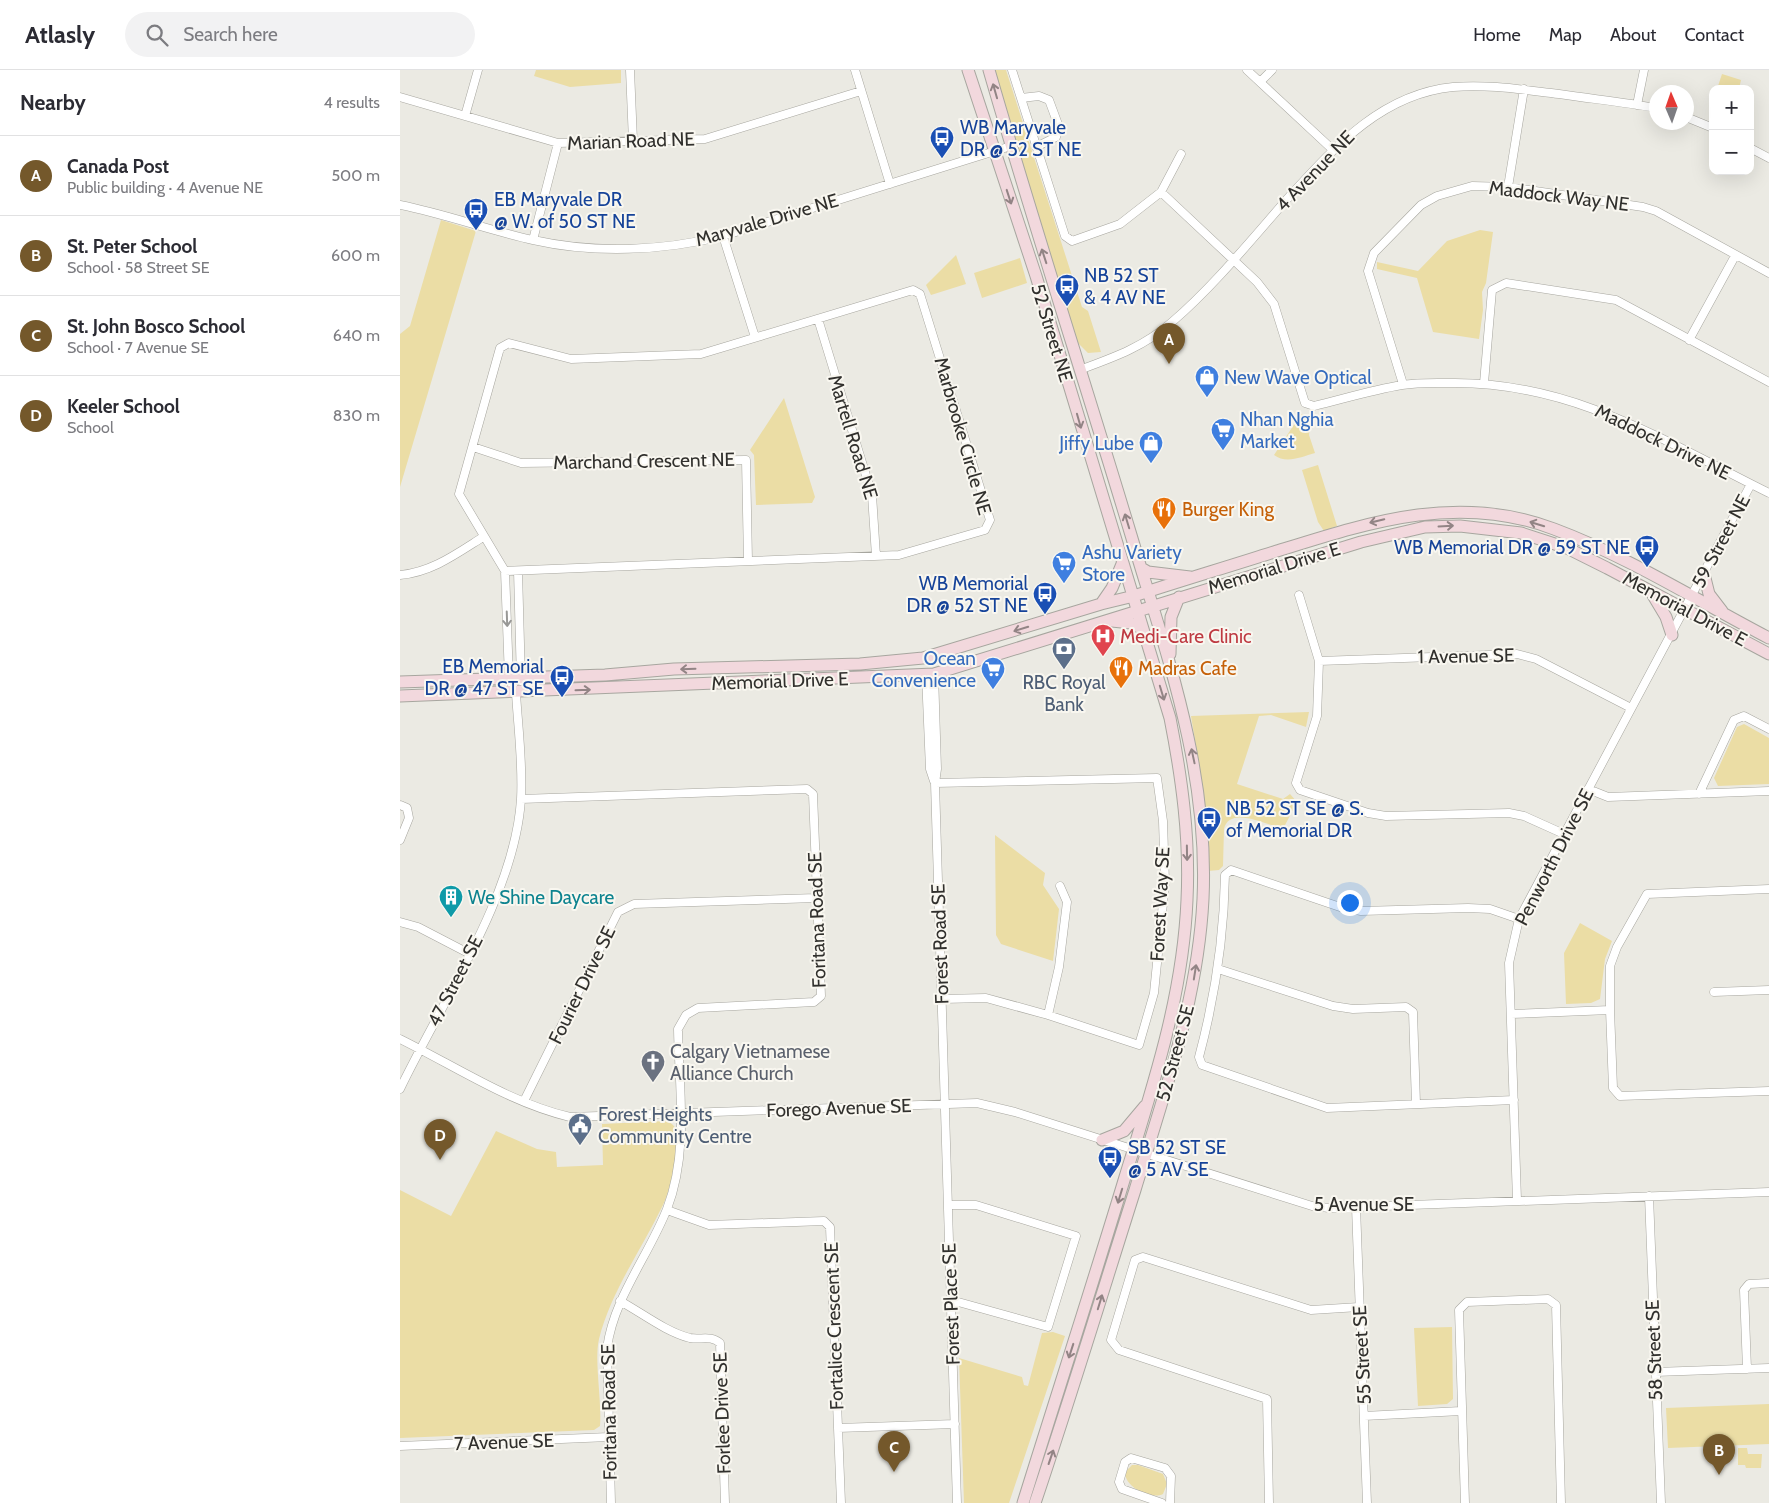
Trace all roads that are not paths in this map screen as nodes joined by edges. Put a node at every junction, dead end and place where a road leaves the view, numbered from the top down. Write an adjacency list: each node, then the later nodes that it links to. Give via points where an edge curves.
1 (478, 70): 17 (street)
2 (630, 70): 20 (street)
3 (855, 70): 12 (street)
4 (968, 70): 26 (main road, 52 Street NE)
5 (989, 70): 22 (main road, 52 Street NE, one-way to 5)
6 (1012, 70): 14 (street)
7 (1247, 70): 10 (street)
8 (1272, 70): 10 (street)
9 (1644, 70): 15 (street)
10 (1260, 82): 24 (street)
11 (1524, 89): 15 (street, 4 Avenue NE); 24 (street, 4 Avenue NE, via 1453,87 1423,93 1392,105 1364,122); 30 (street)
12 (862, 91): 20 (street, Marian Road NE, via 705,139); 29 (street)
13 (400, 97): 17 (street, Marian Road NE)
14 (1021, 98): 23 (street); 23 (street, via 1039,96 1049,100 1059,127 1056,137)
15 (1637, 105): 16 (street, 4 Avenue NE)
16 (1649, 107)
17 (465, 116): 21 (street, Marian Road NE)
18 (1694, 120): 19 (street)
19 (1709, 126)
20 (632, 141): 21 (street, Marian Road NE)
21 (558, 143): 34 (street)
22 (1011, 146): 26 (street, Maryvale Drive NE); 41 (main road, 52 Street NE, one-way to 22)
23 (1036, 147): 31 (street, via 1065,236 1072,241 1120,224)
24 (1332, 149): 36 (street, 4 Avenue NE)
25 (1754, 150): 28 (street)
26 (994, 151): 29 (street, Maryvale Drive NE); 51 (main road, 52 Street NE, one-way to 51, via 1036,276)
27 (1182, 154): 31 (street)
28 (1769, 158)
29 (890, 184): 33 (street, Maryvale Drive NE)
30 (1508, 188): 35 (street, Maddock Way NE, via 1643,207 1656,211); 44 (street, Maddock Way NE, via 1472,186 1437,196 1421,205 1374,253 1368,271)
31 (1161, 192): 36 (street)
32 (400, 205): 34 (street, Maryvale Drive NE)
33 (723, 236): 34 (street, Maryvale Drive NE, via 634,249 575,247); 39 (street)
34 (533, 240)
35 (1735, 256): 37 (street, Maddock Way NE); 40 (street)
36 (1233, 260): 41 (street, 4 Avenue NE, via 1163,329 1126,353); 44 (street, Maddock Drive NE, via 1257,282 1274,304 1304,403 1314,406)
37 (1769, 273)
38 (818, 319): 39 (street, Marbrooke Circle NE); 49 (street, Martell Road NE, via 872,495); 49 (street, Marbrooke Circle NE, via 913,290 920,294 990,520 984,530 899,556)
39 (755, 337): 45 (street, Marbrooke Circle NE, via 701,354 570,359 509,343 500,348)
40 (1689, 340): 42 (street); 43 (street, via 1616,300 1506,283 1492,290)
41 (1082, 369): 52 (main road, 52 Street NE, one-way to 41)
42 (1769, 382)
43 (1484, 383): 44 (street, Maddock Drive NE); 46 (street, Maddock Drive NE, via 1532,390 1590,406 1651,432)
44 (1403, 384)
45 (473, 447): 48 (street, Marbrooke Circle NE, via 458,494); 50 (street, Marchand Crescent NE, via 520,462 746,460)
46 (1751, 484): 47 (street, Maddock Drive NE); 55 (street, 59 Street NE)
47 (1769, 493)
48 (483, 537): 54 (street, Marbrooke Circle NE); 56 (street, via 438,565 419,573)
49 (876, 556): 50 (street, Marbrooke Circle NE)
50 (748, 561): 53 (street, Marbrooke Circle NE)
51 (1122, 564): 61 (main road, 52 Street NE); 64 (main road)
52 (1141, 568): 57 (main road, via 1148,572); 58 (main road, 52 Street NE)
53 (518, 570): 54 (street, Marbrooke Circle NE); 78 (street)
54 (505, 571): 77 (street, one-way to 77)
55 (1704, 574): 63 (street, 59 Street NE); 68 (main road, via 1709,594)
56 (400, 575)
57 (1194, 577): 58 (main road, Memorial Drive E); 63 (main road, Memorial Drive E, one-way to 57, via 1553,528 1501,515 1461,511 1423,513 1358,526)
58 (1148, 592): 61 (main road, Memorial Drive E); 65 (main road, 52 Street SE)
59 (1651, 592): 62 (main road, Memorial Drive E, one-way to 59, via 1394,533 1424,527 1460,526 1521,533 1549,542); 66 (main road, Memorial Drive E); 71 (main road, via 1666,617)
60 (1299, 595): 75 (street)
61 (1134, 596): 64 (main road, Memorial Drive E); 67 (main road, 52 Street SE)
62 (1179, 597): 65 (main road, Memorial Drive E); 74 (main road, via 1171,617)
63 (1692, 597): 66 (street, Penworth Drive SE); 68 (main road, Memorial Drive E)
64 (1101, 604): 78 (main road, Memorial Drive E, one-way to 78, via 923,658 860,664 674,669 604,676)
65 (1151, 605): 67 (main road, Memorial Drive E); 74 (main road, 52 Street SE)
66 (1686, 609): 71 (street, Penworth Drive SE); 73 (main road, Memorial Drive E)
67 (1138, 610): 69 (main road, Memorial Drive E); 70 (main road, 52 Street SE)
68 (1724, 615): 72 (main road, Memorial Drive E)
69 (1104, 620): 70 (main road, via 1127,622); 76 (main road, Memorial Drive E)
70 (1143, 629): 109 (main road, 52 Street SE, one-way to 109, via 1170,718 1187,832 1184,933 1178,980 1161,1062)
71 (1672, 635): 82 (street, Penworth Drive SE)
72 (1769, 638)
73 (1769, 654)
74 (1170, 661): 117 (main road, 52 Street SE, one-way to 74, via 1186,1020 1200,943 1203,899 1202,830 1195,765)
75 (1319, 661): 82 (street, 1 Avenue SE, via 1517,654 1536,659); 90 (street, via 1318,708 1296,783 1300,790 1386,816 1510,813)
76 (930, 675): 80 (main road, Memorial Drive E, one-way to 76); 84 (street, Forest Road SE, via 930,769)
77 (509, 678): 78 (main road, Memorial Drive E); 79 (main road, Memorial Drive E); 80 (street)
78 (523, 678): 80 (street)
79 (400, 682)
80 (516, 692): 81 (main road, Memorial Drive E); 88 (street, 47 Street SE)
81 (400, 696)
82 (1631, 708): 85 (street, Penworth Drive SE)
83 (1769, 730): 87 (street, via 1744,716 1734,720)
84 (935, 783): 101 (street, Forest Road SE); 104 (street, Forest Way SE, via 1156,778 1163,821 1165,883 1154,993 1139,1045)
85 (1588, 789): 87 (street, via 1608,797); 90 (street, Penworth Drive SE)
86 (1769, 791): 87 (street)
87 (1699, 794)
88 (521, 799): 94 (street, Foritana Road SE, via 807,789 813,794); 97 (street, 47 Street SE, via 514,846 504,879)
89 (400, 805): 91 (street, via 407,808 409,818)
90 (1564, 834): 95 (street, Penworth Drive SE)
91 (400, 840)
92 (1060, 886): 104 (street, via 1067,902)
93 (1769, 889): 102 (street, via 1647,894 1610,966)
94 (816, 898): 111 (street, Fourier Drive SE, via 634,904 618,912); 114 (street, Foritana Road SE, via 821,996 814,1002 698,1008 686,1015 678,1029)
95 (1519, 919): 98 (street, via 1490,909 1361,910 1231,870 1225,875); 103 (street, Penworth Drive SE, via 1509,963)
96 (400, 922): 97 (street, via 418,927)
97 (470, 954): 106 (street, 47 Street SE)
98 (1218, 968): 113 (street, via 1333,1006 1353,1009 1406,1007 1413,1012); 113 (street, via 1199,1057 1202,1064 1327,1108)
99 (1769, 990): 100 (street)
100 (1714, 992)
101 (942, 999): 104 (street, Forest Way SE, via 986,998); 112 (street, Forest Road SE)
102 (1610, 1010): 103 (street); 108 (street, via 1613,1088 1620,1096)
103 (1511, 1014): 110 (street, Penworth Drive SE)
104 (1048, 1015)
105 (400, 1039): 106 (street, Forego Avenue SE)
106 (419, 1049): 107 (street, 47 Street SE); 111 (street, Forego Avenue SE)
107 (400, 1089)
108 (1769, 1091)
109 (1149, 1100): 115 (main road, via 1124,1131); 116 (main road, 52 Street SE)
110 (1514, 1100): 113 (street); 120 (street, Penworth Drive SE)
111 (524, 1101): 114 (street, Forego Avenue SE, via 570,1117)
112 (944, 1104): 114 (street, Forego Avenue SE); 115 (street, 5 Avenue SE, via 977,1103); 121 (street, Forest Place SE)
113 (1416, 1104)
114 (680, 1115): 123 (street, Foritana Road SE, via 681,1150)
115 (1102, 1140): 116 (street, 5 Avenue SE)
116 (1134, 1150): 117 (street, 5 Avenue SE); 141 (main road, 52 Street SE, one-way to 141)
117 (1146, 1154): 122 (street, 5 Avenue SE, via 1312,1206); 142 (main road, 52 Street SE, one-way to 117)
118 (1769, 1192): 119 (street, 5 Avenue SE)
119 (1650, 1196): 120 (street, 5 Avenue SE); 130 (street, 58 Street SE)
120 (1517, 1200): 122 (street, 5 Avenue SE)
121 (948, 1204): 125 (street, Forest Place SE); 125 (street, via 976,1205 1076,1236 1048,1327)
122 (1356, 1206): 127 (street, 55 Street SE)
123 (667, 1210): 126 (street, Foritana Road SE); 134 (street, Fortalice Crescent SE, via 709,1225 824,1221 830,1226)
124 (1769, 1283): 129 (street, via 1749,1284 1744,1290)
125 (951, 1300): 133 (street, Forest Place SE)
126 (620, 1301): 135 (street, Foritana Road SE, via 610,1327 607,1348); 138 (street, Forlee Drive SE, via 671,1330 691,1338 714,1338 720,1343)
127 (1359, 1307): 132 (street, 55 Street SE); 145 (street, via 1310,1310 1143,1257 1135,1260 1112,1340 1118,1350 1267,1399)
128 (1769, 1368): 129 (street)
129 (1747, 1369): 130 (street)
130 (1655, 1372): 149 (street, 58 Street SE)
131 (1461, 1411): 132 (street); 147 (street); 148 (street, via 1459,1310 1467,1302 1548,1299 1556,1305)
132 (1364, 1416): 146 (street, 55 Street SE)
133 (955, 1424): 134 (street); 140 (street, Forest Place SE)
134 (838, 1428): 139 (street, Fortalice Crescent SE)
135 (608, 1437): 136 (street, 7 Avenue SE); 137 (street, Foritana Road SE)
136 (400, 1446)
137 (611, 1503)
138 (725, 1503)
139 (841, 1503)
140 (957, 1503)
141 (1023, 1503)
142 (1035, 1503)
143 (1162, 1503): 144 (street, via 1122,1489 1119,1482 1125,1462 1132,1458 1165,1468 1171,1476)
144 (1170, 1503)
145 (1269, 1503)
146 (1367, 1503)
147 (1465, 1503)
148 (1561, 1503)
149 (1660, 1503)

